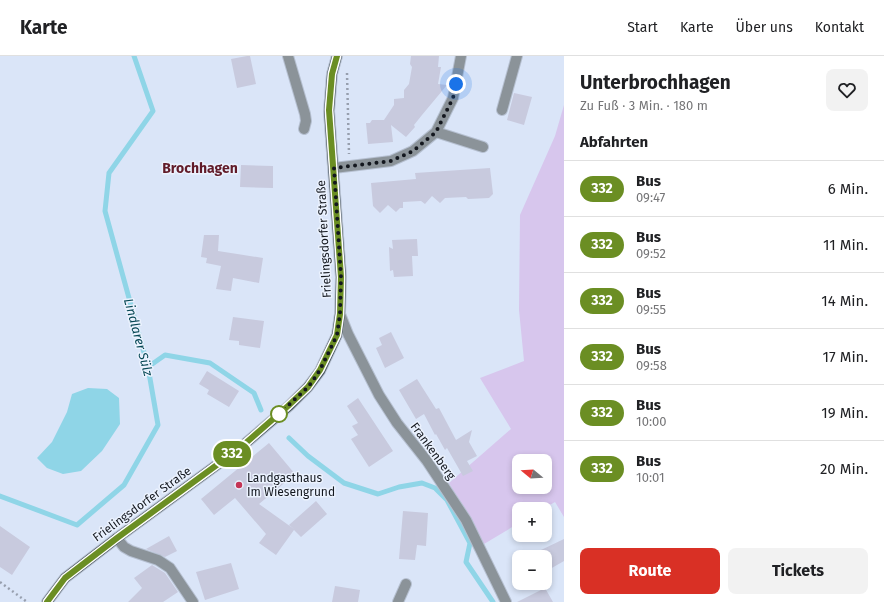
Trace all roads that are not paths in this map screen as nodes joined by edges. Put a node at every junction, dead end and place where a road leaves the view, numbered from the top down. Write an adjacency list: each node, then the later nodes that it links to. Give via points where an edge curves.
1 (288, 56): 6 (street, via 305,114)
2 (337, 56): 9 (main road, Frielingsdorfer Straße, via 332,74 329,110)
3 (461, 56): 7 (street, via 453,98)
4 (517, 56): 5 (street)
5 (502, 110)
6 (304, 129)
7 (436, 132): 8 (street); 9 (street, via 413,151 391,161)
8 (483, 147)
9 (334, 168): 10 (main road, Frielingsdorfer Straße, via 341,277)
10 (340, 314): 11 (main road, Frielingsdorfer Straße, via 337,335 320,370 308,387 240,448); 16 (street, Frankenberg, via 379,395 397,423 427,460 466,520)
11 (117, 538): 13 (main road, Frielingsdorfer Straße, via 65,578); 14 (street, via 124,547 158,560 170,568)
12 (406, 584): 15 (street)
13 (47, 602)
14 (193, 602)
15 (398, 602)
16 (506, 602)

